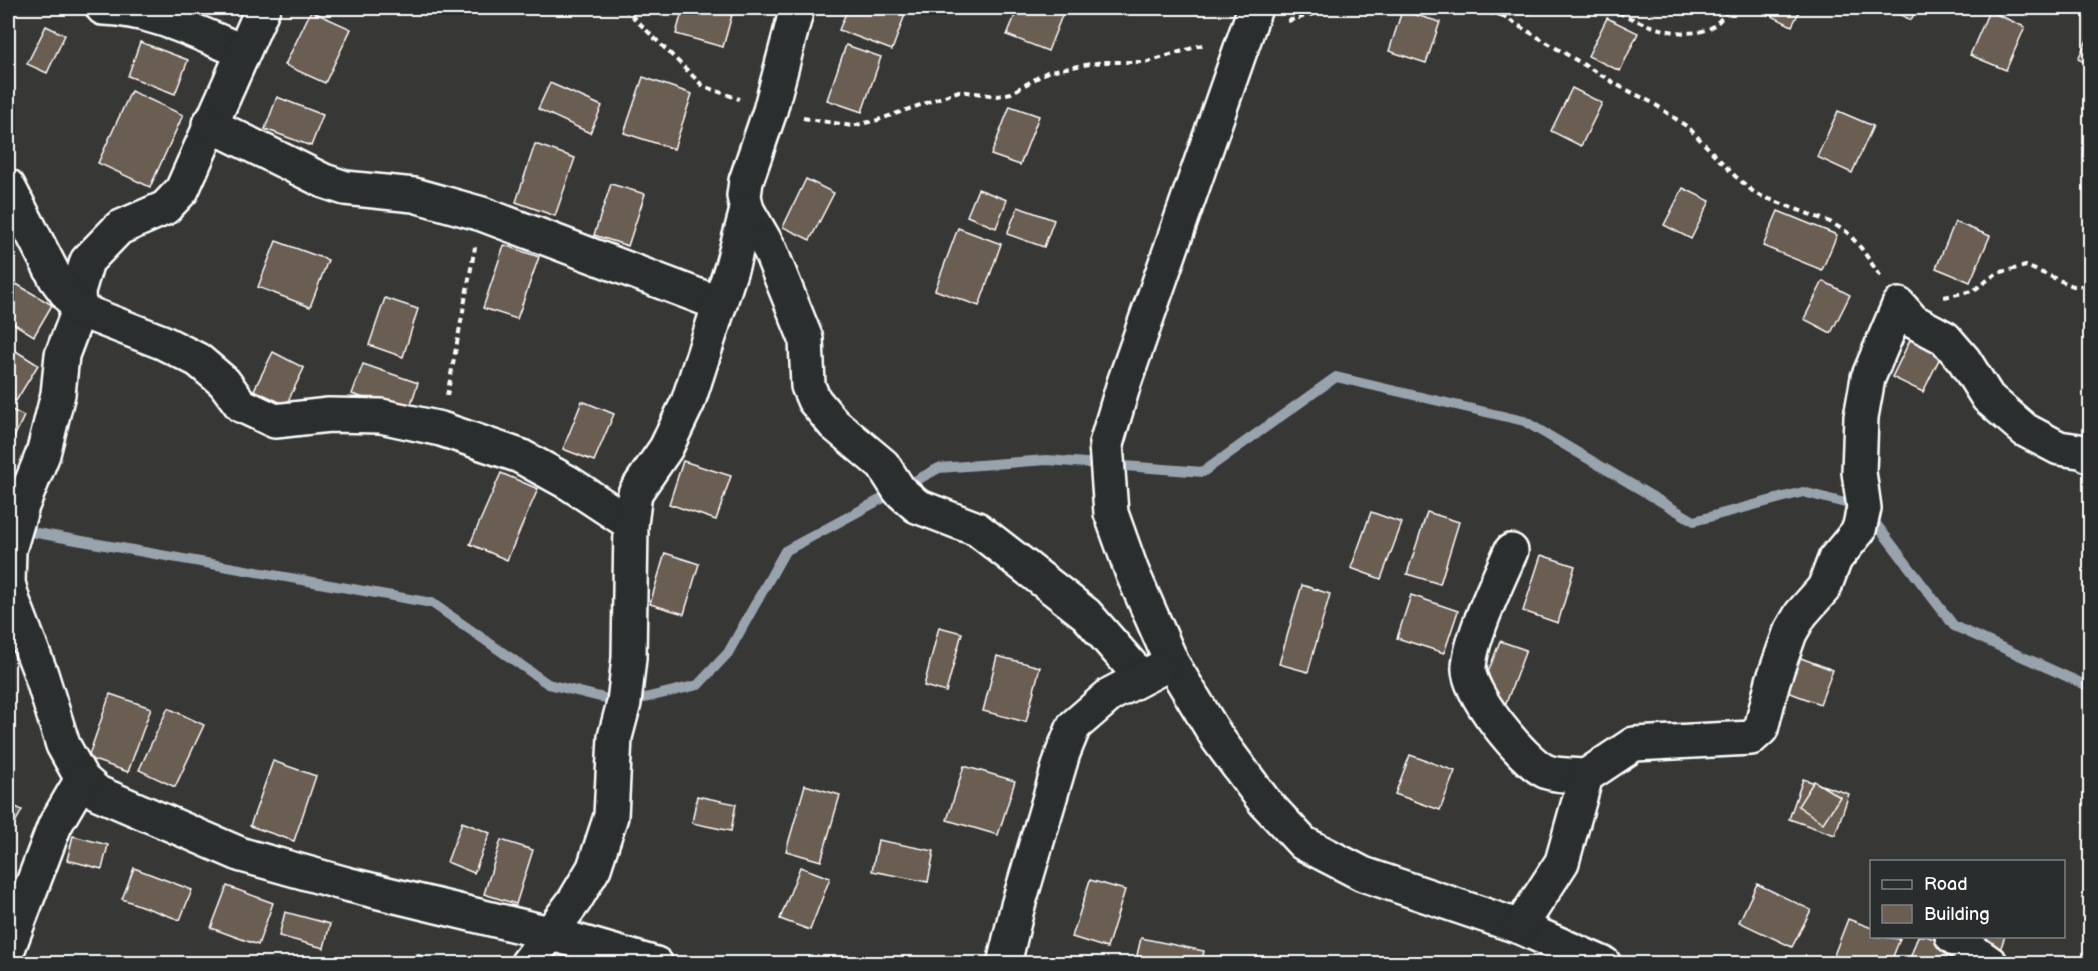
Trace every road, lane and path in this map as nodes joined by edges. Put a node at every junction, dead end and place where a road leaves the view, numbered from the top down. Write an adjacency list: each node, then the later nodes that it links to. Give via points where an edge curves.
1 (103, 8): 12 (street, via 121,8 160,18)
2 (263, 8): 12 (street)
3 (624, 8): 13 (path, via 703,86)
4 (796, 8): 13 (street)
5 (1336, 8): 11 (path)
6 (1456, 8): 10 (path)
7 (1571, 8): 10 (path)
8 (1610, 8): 9 (path, via 1636,21 1686,32 1705,30)
9 (1730, 8)
10 (1501, 15): 20 (path, via 1689,128 1756,194 1847,232)
11 (1251, 20): 13 (path, via 1149,62 1102,62 1049,71 1011,93 998,96 959,91 852,126); 26 (street, via 1106,444 1111,513)
12 (242, 51): 14 (street)
13 (770, 111): 16 (street, via 746,181)
14 (209, 124): 17 (street, via 345,188 414,195); 21 (street, via 182,190 165,208 119,228 87,261 78,291)
15 (8, 186): 21 (street, via 56,279)
16 (747, 210): 19 (street); 27 (street, via 770,250 806,339 808,386 827,416 883,465 899,490 917,506 977,529 1086,614)
17 (482, 214): 19 (street); 22 (path)
18 (2091, 286): 20 (path, via 2073,286 2026,266 1997,273 1973,291)
19 (720, 304): 24 (street, via 688,402 666,448 634,493)
20 (1899, 305): 23 (street, via 1913,321 1945,338 1988,398 2025,430 2059,448); 28 (street, via 1868,378 1861,417 1859,472 1864,508 1859,530 1835,559 1824,588 1800,614 1790,633 1761,729 1751,738 1634,744)
21 (79, 310): 22 (street, via 198,360 225,382 241,405 275,421 329,415 381,416); 29 (street, via 65,345 43,454 14,529 8,583 63,745)
22 (441, 429): 24 (street, via 520,456)
23 (2091, 456)
24 (631, 524): 31 (street, via 628,658 624,703 615,737 610,816 594,868)
25 (1510, 551): 28 (street, via 1468,665 1470,681 1501,727 1531,761 1546,772)
26 (1172, 663): 27 (street); 30 (street, via 1218,739 1264,801 1303,843 1363,874)
27 (1141, 677): 36 (street, via 1111,694 1074,726)
28 (1586, 776): 30 (street, via 1562,862)
29 (82, 779): 31 (street, via 98,793 243,855); 33 (street, via 55,825)
30 (1520, 927): 37 (street)
31 (549, 933): 34 (street); 35 (street)
32 (1955, 938): 38 (street)
33 (8, 949)
34 (527, 963)
35 (656, 963)
36 (1004, 963)
37 (1604, 963)
38 (1991, 963)

